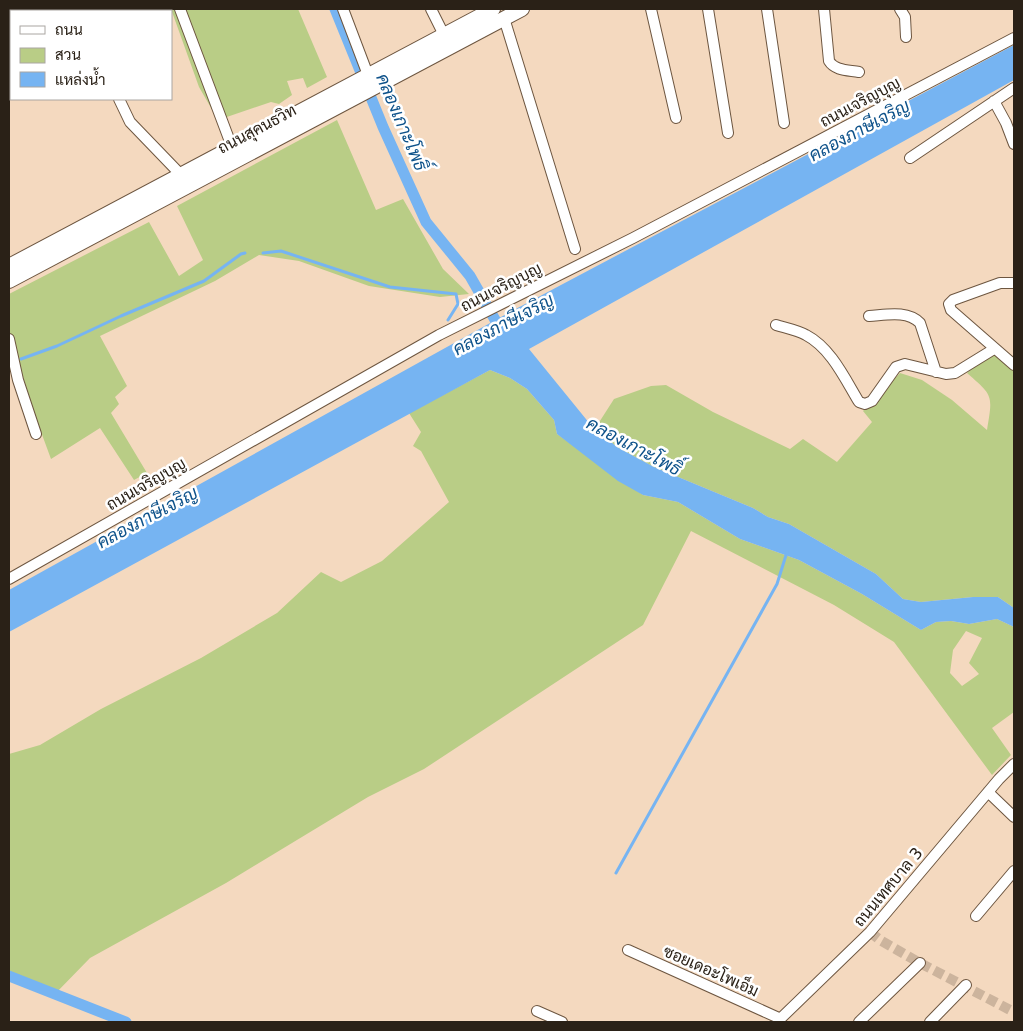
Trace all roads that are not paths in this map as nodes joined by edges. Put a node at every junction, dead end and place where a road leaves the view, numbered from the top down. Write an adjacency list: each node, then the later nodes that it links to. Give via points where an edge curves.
1 (180, 9): 24 (street)
2 (343, 9): 16 (street)
3 (431, 9): 12 (street)
4 (493, 9): 12 (main road, ถนนสุคนธวิท)
5 (522, 9): 11 (main road, ถนนสุคนธวิท)
6 (651, 9): 20 (street)
7 (708, 9): 22 (street)
8 (766, 9): 21 (street)
9 (824, 9): 15 (street, via 829,61 832,66)
10 (900, 9): 13 (street, via 905,17)
11 (504, 18): 26 (main road, ถนนสุคนธวิท); 27 (street)
12 (444, 35): 16 (main road, ถนนสุคนธวิท)
13 (906, 37)
14 (1014, 38): 38 (street, ถนนเจริญบุญ, via 439,335)
15 (859, 72)
16 (368, 75): 24 (main road, ถนนสุคนธวิท)
17 (1014, 88): 19 (street)
18 (119, 100): 26 (street, via 130,122)
19 (994, 101): 23 (street); 25 (street)
20 (676, 118)
21 (784, 122)
22 (728, 133)
23 (1014, 144)
24 (232, 147): 26 (main road, ถนนสุคนธวิท)
25 (910, 158)
26 (185, 180): 28 (main road, ถนนสุคนธวิท); 29 (main road, ถนนสุคนธวิท)
27 (575, 249)
28 (9, 266)
29 (9, 281)
30 (1014, 283): 34 (street, via 1000,283 949,304 951,310)
31 (870, 316): 36 (street, via 902,314 915,318 920,323)
32 (776, 325): 36 (street, via 815,341 832,360 859,402 865,404 872,401 900,365)
33 (9, 340): 37 (street)
34 (994, 349): 35 (street); 36 (street, via 955,373)
35 (1014, 365)
36 (936, 372)
37 (36, 434)
38 (9, 579)
39 (1014, 764): 40 (street, ถนนเทศบาล 3)
40 (988, 792): 41 (street); 48 (street, ถนนเทศบาล 3, via 870,932)
41 (1014, 817)
42 (1014, 871): 43 (street)
43 (976, 916)
44 (628, 950): 48 (street, ซอยเดอะโพเอ็ม)
45 (920, 963): 50 (street)
46 (966, 985): 51 (street)
47 (537, 1011): 49 (street)
48 (779, 1020)
49 (562, 1022)
50 (859, 1022)
51 (930, 1022)

